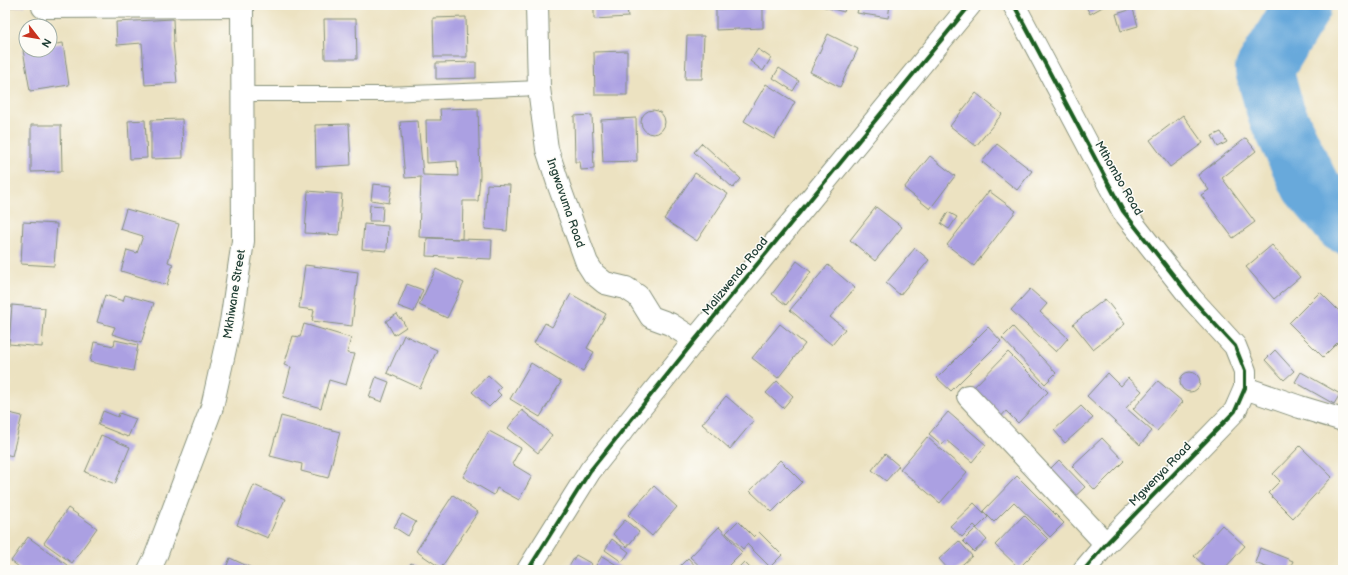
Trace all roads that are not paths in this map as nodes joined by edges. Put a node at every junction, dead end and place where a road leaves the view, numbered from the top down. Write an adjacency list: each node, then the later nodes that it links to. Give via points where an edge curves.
1 (242, 5): 5 (street); 7 (street, Mkhiwane Street)
2 (537, 5): 6 (street, Ingwavuma Road)
3 (970, 5): 8 (street, Malizwenda Road)
4 (1014, 5): 9 (street, Mthombo Road, via 1123,212 1192,299 1235,346 1245,371)
5 (43, 6)
6 (538, 88): 7 (lane, via 384,94); 8 (street, Ingwavuma Road, via 547,149 587,263 594,274 605,283 626,288 638,296 651,317 670,324)
7 (242, 94): 13 (street, Mkhiwane Street, via 243,240 231,322 212,408)
8 (695, 340): 14 (street, Malizwenda Road, via 590,471)
9 (1246, 388): 11 (street, via 1300,408); 12 (street, Mgwenya Road, via 1235,411)
10 (968, 396): 12 (street)
11 (1343, 420)
12 (1106, 544): 15 (street, Mgwenya Road)
13 (149, 570)
14 (528, 570)
15 (1084, 570)

